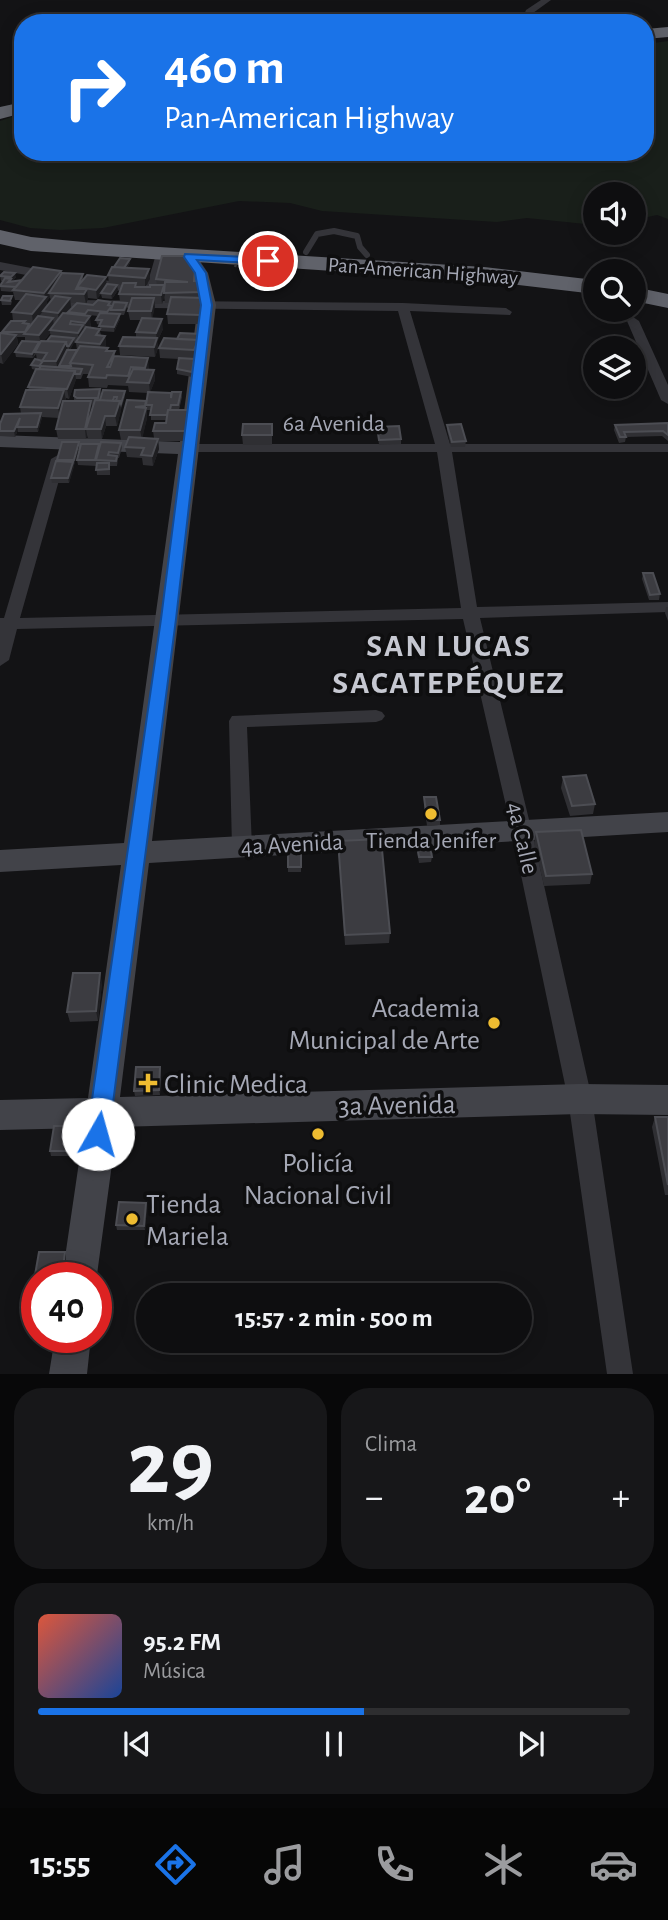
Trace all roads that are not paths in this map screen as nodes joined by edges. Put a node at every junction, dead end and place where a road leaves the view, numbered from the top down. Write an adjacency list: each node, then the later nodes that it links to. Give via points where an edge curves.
1 (547, 0): 2 (street)
2 (528, 14)
3 (0, 231): 8 (highway, Pan-American Highway)
4 (0, 237): 5 (highway, Pan-American Highway)
5 (162, 254): 6 (highway, Pan-American Highway); 10 (street, via 152,288)
6 (189, 257): 12 (highway, Pan-American Highway, via 484,274); 17 (street, via 200,273)
7 (0, 266): 9 (street)
8 (583, 275)
9 (68, 280)
10 (82, 281)
11 (646, 285): 13 (highway)
12 (583, 286)
13 (668, 290)
14 (646, 296): 15 (highway)
15 (668, 301)
16 (72, 304): 17 (street)
17 (207, 305): 18 (street); 24 (street)
18 (403, 307): 19 (street); 26 (street, 4a Calle)
19 (506, 312)
20 (634, 322): 21 (street)
21 (668, 400)
22 (0, 441): 23 (street, 6a Avenida)
23 (62, 444): 24 (street, 6a Avenida); 30 (street)
24 (187, 448): 26 (street, 6a Avenida); 29 (street)
25 (668, 448): 26 (street, 6a Avenida)
26 (444, 449): 28 (street, 4a Calle)
27 (668, 607): 28 (street)
28 (470, 612): 29 (street); 34 (street, 4a Calle)
29 (168, 619): 30 (street); 36 (street)
30 (5, 623): 31 (street)
31 (0, 660)
32 (376, 716): 35 (street, via 238,721)
33 (668, 822): 34 (street, 4a Avenida)
34 (522, 832): 35 (street, 4a Avenida); 38 (street, 4a Calle)
35 (242, 847): 36 (street, 4a Avenida)
36 (137, 853): 37 (street, 4a Avenida); 40 (street)
37 (0, 862)
38 (580, 1099): 39 (street, 3a Avenida); 40 (street, 3a Avenida); 45 (street, 4a Calle)
39 (668, 1100)
40 (101, 1110): 41 (street, 3a Avenida); 42 (street)
41 (0, 1115)
42 (82, 1262)
43 (71, 1353): 44 (street)
44 (68, 1374)
45 (620, 1374)

